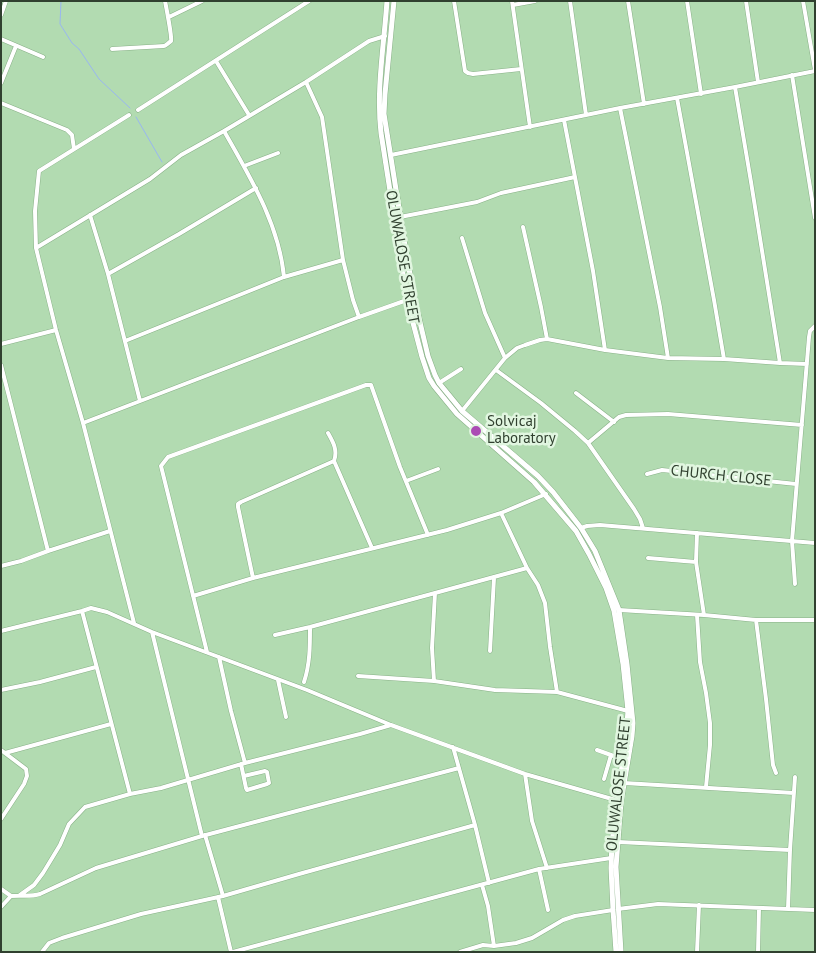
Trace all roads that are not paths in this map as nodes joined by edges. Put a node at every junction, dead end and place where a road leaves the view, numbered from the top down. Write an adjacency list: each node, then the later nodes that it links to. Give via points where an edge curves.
1 (6, 1): 15 (street)
2 (165, 1): 16 (street)
3 (202, 1): 16 (street)
4 (309, 1): 22 (street)
5 (387, 1): 17 (street, OLUWALOSE STREET)
6 (394, 1): 44 (street, OLUWALOSE STREET, via 384,114)
7 (454, 1): 23 (street, via 465,71 473,74)
8 (535, 1): 14 (street)
9 (570, 1): 38 (street)
10 (628, 1): 33 (street)
11 (688, 1): 30 (street)
12 (746, 1): 27 (street)
13 (803, 1): 24 (street)
14 (513, 3): 23 (street)
15 (1, 15)
16 (169, 17): 20 (street, via 171,41 164,46)
17 (385, 36): 26 (street, via 369,41); 48 (street, OLUWALOSE STREET, via 379,113)
18 (1, 39): 19 (street)
19 (16, 46): 21 (street); 28 (street)
20 (112, 49)
21 (43, 57)
22 (216, 61): 35 (street); 37 (street)
23 (521, 69): 40 (street)
24 (815, 70): 25 (street)
25 (792, 75): 27 (street); 51 (street)
26 (306, 82): 37 (street); 55 (street, via 322,117)
27 (758, 82): 29 (street)
28 (1, 83)
29 (735, 87): 30 (street); 69 (street)
30 (701, 94): 31 (street)
31 (678, 98): 33 (street); 68 (street)
32 (1, 103): 42 (street, via 67,130 72,135)
33 (644, 104): 34 (street)
34 (620, 108): 38 (street); 67 (street)
35 (138, 110)
36 (129, 115): 42 (street)
37 (249, 115): 41 (street)
38 (586, 115): 39 (street)
39 (564, 120): 40 (street); 46 (street)
40 (530, 127): 44 (street)
41 (224, 131): 45 (street); 49 (street, via 180,155 150,179)
42 (74, 149): 54 (street, via 40,171 35,211)
43 (278, 153): 45 (street)
44 (391, 155): 48 (street, OLUWALOSE STREET)
45 (244, 166): 47 (street)
46 (576, 177): 50 (street); 65 (street)
47 (256, 188): 56 (street); 57 (street, via 279,247)
48 (394, 200): 50 (street, OLUWALOSE STREET); 58 (street, OLUWALOSE STREET)
49 (90, 215): 54 (street); 56 (street)
50 (400, 217): 74 (street, OLUWALOSE STREET, via 428,356)
51 (815, 218)
52 (523, 227): 62 (street)
53 (462, 238): 66 (street, via 486,313)
54 (36, 248): 61 (street)
55 (342, 260): 57 (street); 59 (street)
56 (108, 274): 63 (street)
57 (284, 278): 63 (street)
58 (407, 300): 59 (street); 88 (street, OLUWALOSE STREET, via 422,358 434,386 457,414)
59 (359, 317): 76 (street)
60 (815, 326): 70 (street, via 810,331)
61 (56, 330): 64 (street); 79 (street)
62 (547, 340): 65 (street); 66 (street, via 517,348)
63 (125, 341): 76 (street)
64 (1, 344)
65 (605, 350): 67 (street)
66 (506, 358): 73 (street)
67 (668, 358): 68 (street)
68 (724, 359): 69 (street)
69 (780, 364): 70 (street)
70 (807, 364): 80 (street)
71 (1, 365): 98 (street)
72 (461, 369): 74 (street)
73 (496, 370): 77 (street); 82 (street, via 575,430)
74 (440, 383): 77 (street, OLUWALOSE STREET)
75 (576, 393): 78 (street)
76 (140, 401): 79 (street)
77 (462, 411): 90 (street, OLUWALOSE STREET, via 538,476)
78 (614, 422): 80 (street, via 622,415 668,414); 82 (street)
79 (83, 423): 92 (street)
80 (802, 425): 87 (street)
81 (328, 433): 83 (street, via 337,454)
82 (588, 444): 91 (street, via 634,509)
83 (334, 461): 97 (street); 103 (street, via 238,504)
84 (438, 469): 86 (street)
85 (647, 474): 87 (street, CHURCH CLOSE, via 662,470)
86 (406, 481): 94 (street); 107 (street, via 369,384 168,457 161,466)
87 (796, 484): 95 (street)
88 (546, 494): 89 (street); 129 (street, OLUWALOSE STREET, via 576,531 606,588 614,611)
89 (501, 513): 94 (street); 102 (street)
90 (581, 528): 91 (street, via 600,525); 108 (street, OLUWALOSE STREET, via 595,551)
91 (643, 528): 93 (street)
92 (110, 531): 98 (street); 114 (street)
93 (697, 533): 95 (street); 100 (street)
94 (428, 534): 97 (street)
95 (792, 541): 96 (street); 105 (street)
96 (815, 543)
97 (372, 548): 103 (street)
98 (48, 551): 101 (street)
99 (648, 558): 100 (street)
100 (696, 562): 111 (street)
101 (1, 566)
102 (527, 568): 104 (street); 128 (street, via 545,603)
103 (253, 578): 107 (street)
104 (494, 578): 106 (street); 119 (street)
105 (794, 584)
106 (435, 593): 115 (street); 125 (street)
107 (194, 596): 120 (street)
108 (618, 610): 110 (street); 146 (street, OLUWALOSE STREET, via 633,723)
109 (82, 611): 114 (street, via 91,608); 116 (street); 122 (street)
110 (697, 615): 111 (street); 147 (street, via 700,662 710,723)
111 (704, 615): 112 (street)
112 (756, 620): 113 (street); 140 (street)
113 (815, 620)
114 (134, 623): 117 (street)
115 (310, 627): 118 (street); 126 (street, via 308,671)
116 (1, 631)
117 (152, 632): 120 (street); 145 (street)
118 (275, 635)
119 (490, 651)
120 (207, 652): 121 (street)
121 (219, 657): 124 (street); 138 (street)
122 (96, 668): 127 (street); 131 (street)
123 (358, 676): 125 (street)
124 (278, 680): 130 (street); 132 (street)
125 (434, 681): 128 (street, via 495,690)
126 (304, 682)
127 (1, 690)
128 (557, 692): 129 (street)
129 (628, 711): 137 (street, OLUWALOSE STREET)
130 (286, 717)
131 (111, 724): 135 (street); 149 (street)
132 (392, 725): 133 (street); 138 (street)
133 (453, 747): 139 (street); 141 (street)
134 (597, 750): 136 (street)
135 (3, 751): 151 (street, via 26,769 28,776)
136 (611, 755): 137 (street); 144 (street)
137 (622, 759): 150 (street, OLUWALOSE STREET)
138 (243, 764): 142 (street); 145 (street)
139 (459, 768): 152 (street); 153 (street)
140 (776, 773)
141 (525, 774): 150 (street); 157 (street, via 532,821)
142 (244, 776): 142 (street, via 247,790 269,782 265,771)
143 (795, 776): 148 (street)
144 (604, 779)
145 (188, 780): 149 (street); 153 (street)
146 (624, 783): 147 (street); 150 (street, OLUWALOSE STREET)
147 (706, 788): 148 (street)
148 (794, 793): 155 (street)
149 (130, 794): 162 (street, via 85,807 77,814 68,824 43,873)
150 (619, 801): 154 (street, OLUWALOSE STREET); 156 (street, OLUWALOSE STREET)
151 (1, 818)
152 (475, 825): 159 (street); 164 (street)
153 (204, 836): 162 (street, via 96,868 40,894); 164 (street)
154 (618, 842): 155 (street); 171 (street, OLUWALOSE STREET)
155 (790, 850): 169 (street)
156 (611, 858): 157 (street); 171 (street, OLUWALOSE STREET)
157 (546, 868): 158 (street)
158 (539, 869): 159 (street); 170 (street)
159 (489, 882): 160 (street)
160 (482, 885): 174 (street); 176 (street)
161 (1, 889): 163 (street)
162 (20, 895): 163 (street)
163 (11, 896): 167 (street)
164 (223, 896): 165 (street)
165 (218, 897): 175 (street, via 141,914 62,938 48,943); 176 (street)
166 (699, 904): 168 (street); 171 (street, via 658,904); 181 (street)
167 (1, 907)
168 (759, 908): 169 (street); 182 (street)
169 (788, 909): 172 (street)
170 (548, 910)
171 (615, 910): 174 (street, via 575,916 532,938); 179 (street, OLUWALOSE STREET); 180 (street, OLUWALOSE STREET)
172 (815, 910)
173 (483, 945): 174 (street); 177 (street); 178 (street)
174 (494, 946)
175 (42, 952)
176 (232, 952)
177 (460, 952)
178 (484, 952)
179 (616, 952)
180 (621, 952)
181 (697, 952)
182 (758, 952)

